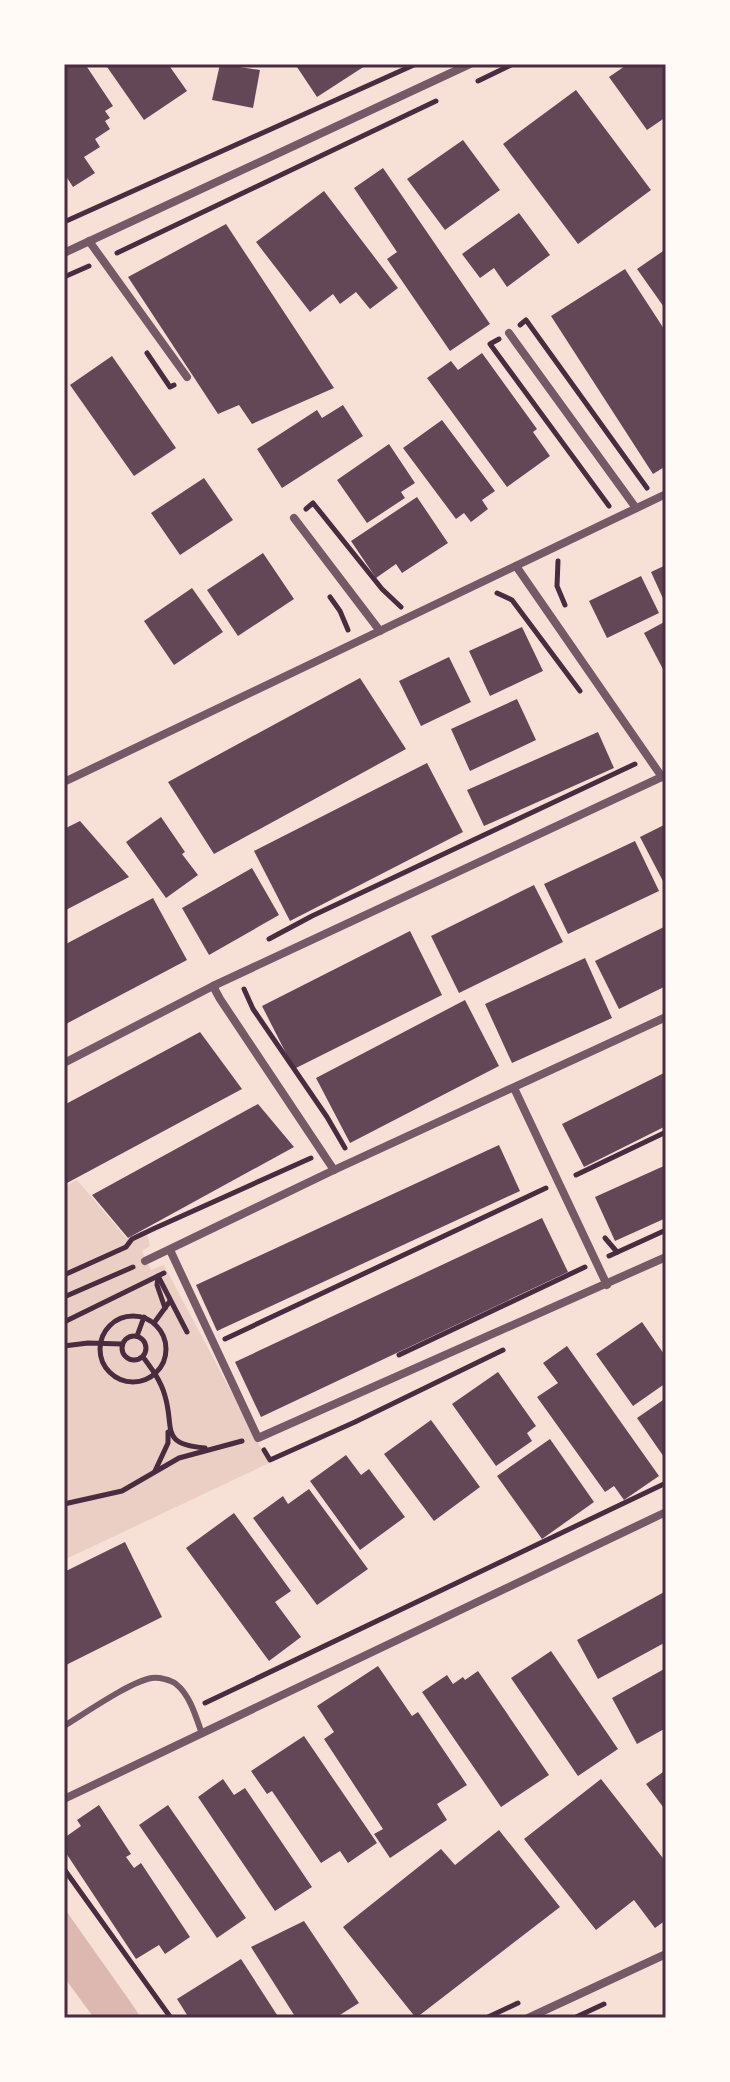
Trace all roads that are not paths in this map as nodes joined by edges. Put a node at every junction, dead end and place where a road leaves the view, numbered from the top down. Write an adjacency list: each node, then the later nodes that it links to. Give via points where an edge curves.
1 (470, 64): 2 (street)
2 (89, 241): 3 (street); 5 (street)
3 (64, 253)
4 (509, 333): 7 (street)
5 (187, 377)
6 (666, 494): 7 (street)
7 (636, 508): 9 (street)
8 (294, 518): 10 (street)
9 (516, 566): 10 (street); 11 (street)
10 (380, 631): 12 (street)
11 (664, 776): 13 (street)
12 (64, 782)
13 (213, 986): 15 (street); 17 (street)
14 (666, 1017): 16 (street)
15 (64, 1063)
16 (514, 1088): 17 (street); 21 (street)
17 (334, 1170): 18 (street)
18 (166, 1252): 20 (street); 21 (street, via 258,1438)
19 (666, 1257): 21 (street)
20 (145, 1261)
21 (607, 1285)
22 (666, 1512): 24 (street)
23 (64, 1726): 24 (lane, via 152,1678 173,1681 181,1689)
24 (202, 1734): 25 (street)
25 (64, 1799)
26 (666, 1954): 27 (street)
27 (528, 2018)

